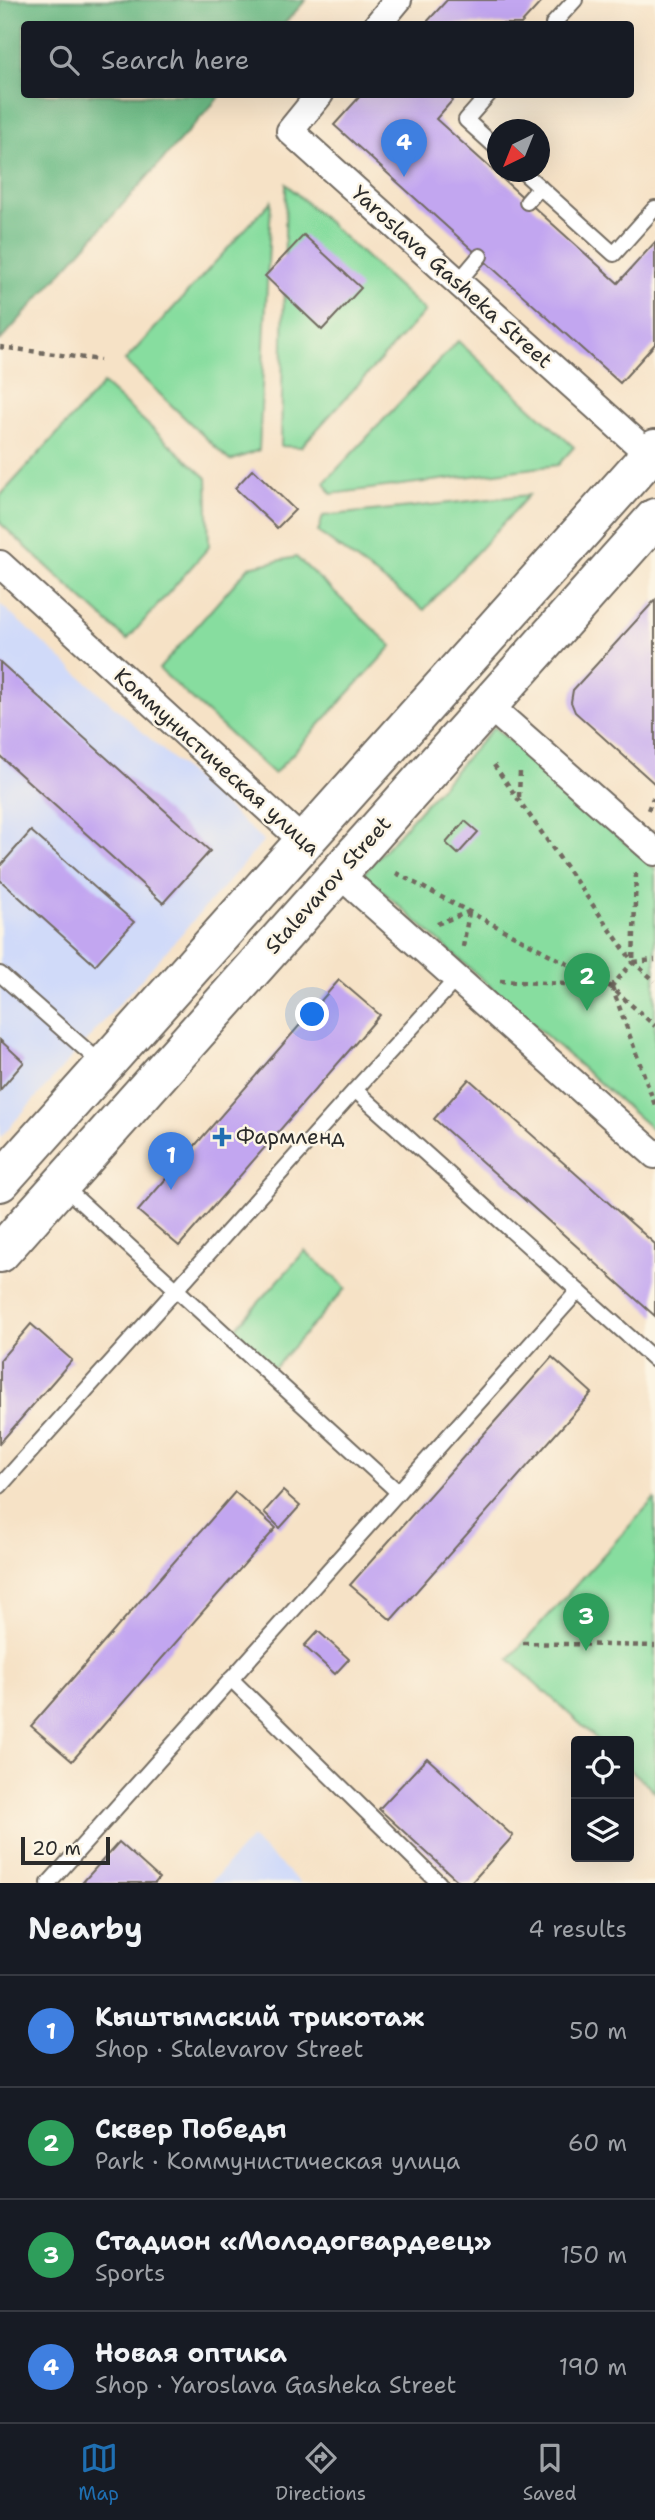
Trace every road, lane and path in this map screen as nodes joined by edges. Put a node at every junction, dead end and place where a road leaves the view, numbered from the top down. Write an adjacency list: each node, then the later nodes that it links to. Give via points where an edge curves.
1 (398, 0): 3 (street)
2 (575, 0): 4 (lane)
3 (380, 21)
4 (555, 21)
5 (317, 98): 13 (street, Yaroslava Gasheka Street, via 290,131)
6 (486, 98): 7 (lane, via 466,121)
7 (487, 139)
8 (534, 182): 9 (lane)
9 (540, 187): 10 (lane); 11 (lane, via 614,254)
10 (527, 202)
11 (655, 208)
12 (480, 256): 13 (lane)
13 (458, 282): 16 (street, Yaroslava Gasheka Street)
14 (0, 347): 15 (path)
15 (100, 360)
16 (652, 452): 21 (main road)
17 (655, 518): 19 (main road, Stalevarov Street)
18 (0, 564): 21 (street, Коммунистическая улица)
19 (488, 705): 22 (street); 23 (main road, Stalevarov Street)
20 (494, 765): 26 (path)
21 (304, 842): 23 (main road, Коммунистическая улица); 32 (main road)
22 (646, 844): 26 (path)
23 (338, 873): 28 (street, Коммунистическая улица); 37 (main road, Stalevarov Street)
24 (396, 873): 30 (path)
25 (655, 960): 26 (path)
26 (634, 962): 29 (path); 30 (path)
27 (0, 974): 32 (lane)
28 (457, 978): 30 (path); 33 (lane); 35 (street, Коммунистическая улица)
29 (655, 981)
30 (611, 987): 31 (path); 34 (path)
31 (655, 1026)
32 (104, 1066): 36 (main road)
33 (355, 1090): 39 (lane); 40 (lane)
34 (655, 1105)
35 (655, 1155)
36 (0, 1182)
37 (61, 1184): 38 (main road, Stalevarov Street); 39 (lane)
38 (0, 1253)
39 (177, 1289): 42 (lane); 43 (lane)
40 (578, 1291): 41 (lane); 43 (lane)
41 (655, 1360)
42 (0, 1486)
43 (398, 1492): 46 (lane)
44 (523, 1643): 45 (path)
45 (655, 1646)
46 (231, 1679): 47 (lane); 48 (lane)
47 (49, 1883)
48 (439, 1883)

